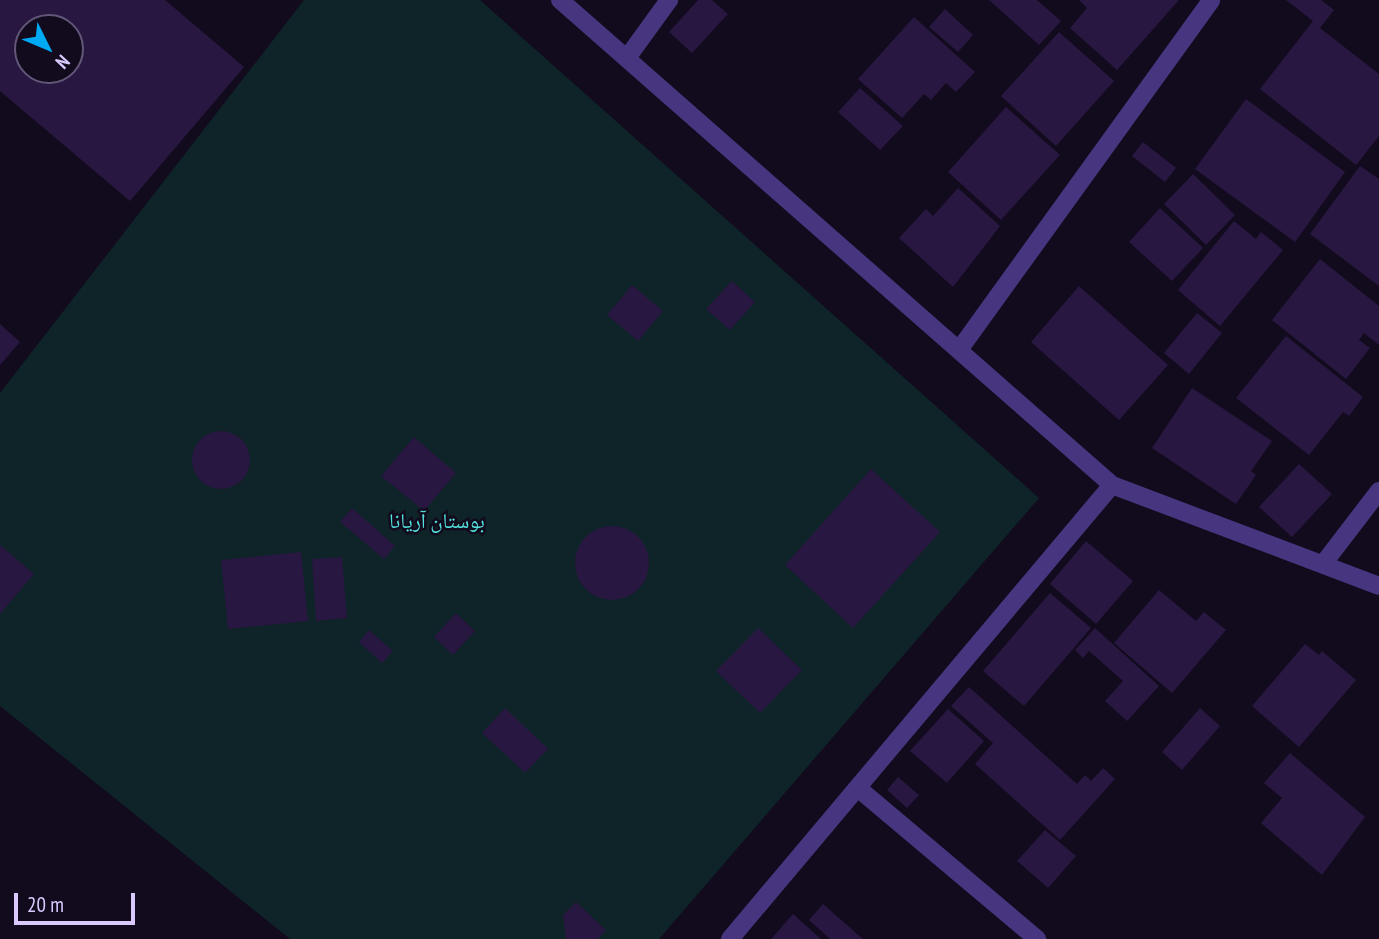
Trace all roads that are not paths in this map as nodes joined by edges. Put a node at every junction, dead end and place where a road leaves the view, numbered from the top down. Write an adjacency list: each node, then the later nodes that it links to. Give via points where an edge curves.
1 (561, 0): 4 (street)
2 (669, 0): 4 (street)
3 (1211, 0): 5 (street)
4 (627, 58): 5 (street)
5 (959, 350): 6 (street)
6 (1112, 485): 8 (street); 10 (street)
7 (1379, 491): 8 (street)
8 (1323, 565): 9 (street)
9 (1379, 586)
10 (859, 789): 11 (street); 12 (street)
11 (730, 939)
12 (1037, 939)

